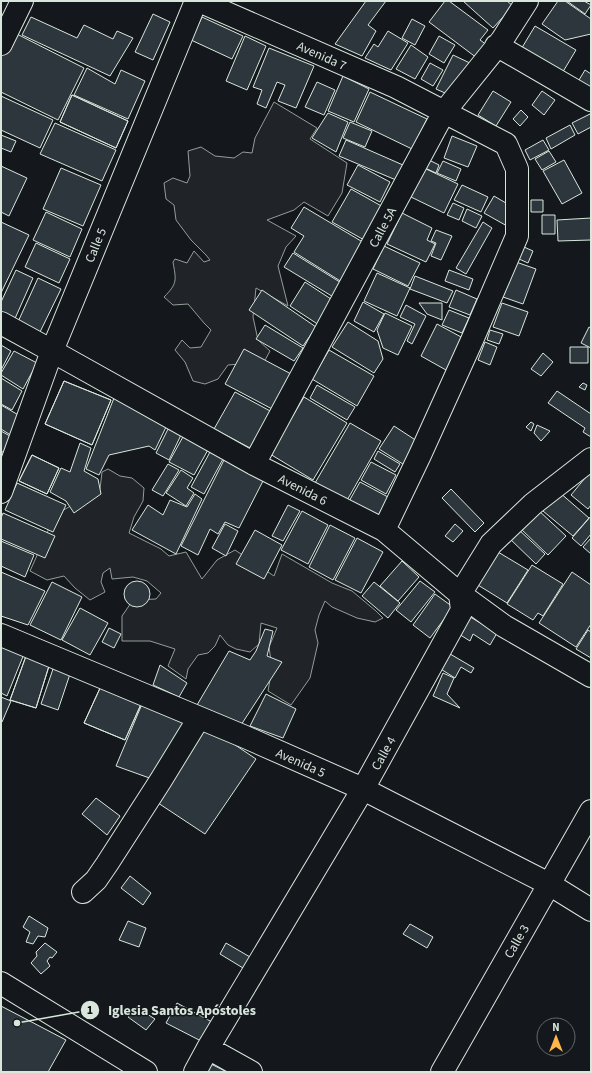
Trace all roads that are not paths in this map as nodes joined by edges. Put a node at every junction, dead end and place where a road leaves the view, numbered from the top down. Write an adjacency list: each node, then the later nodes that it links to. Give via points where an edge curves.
1 (22, 1): 4 (street)
2 (197, 1): 7 (street, Avenida 7, via 396,87); 9 (street, Calle 5)
3 (527, 1): 5 (street, Calle 5A)
4 (1, 44)
5 (496, 46): 6 (street); 7 (street, Calle 5A)
6 (591, 100)
7 (444, 112): 11 (street, Calle 5A); 13 (street, Avenida 7, via 506,144 517,169 517,236)
8 (1, 323): 9 (street, Avenida 6)
9 (52, 351): 11 (street, Avenida 6); 12 (street, Calle 5)
10 (591, 459): 14 (street, via 533,504 491,544)
11 (254, 464): 13 (street, Avenida 6)
12 (1, 492)
13 (384, 530): 14 (street, Avenida 6)
14 (460, 594): 16 (street, Avenida 6, via 504,626); 18 (street, Calle 4, via 462,610)
15 (1, 635): 17 (street, Avenida 5)
16 (591, 676)
17 (198, 718): 18 (street, Avenida 5); 21 (street, via 107,864 96,880)
18 (363, 789): 20 (street, Avenida 5); 24 (street, Calle 4)
19 (591, 811): 20 (street, Calle 3)
20 (549, 884): 22 (street, Avenida 5); 28 (street, Calle 3)
21 (83, 892)
22 (591, 910)
23 (1, 983): 25 (street)
24 (208, 1048): 26 (street, Calle 4); 27 (street)
25 (146, 1072)
26 (194, 1072)
27 (251, 1072)
28 (442, 1072)

